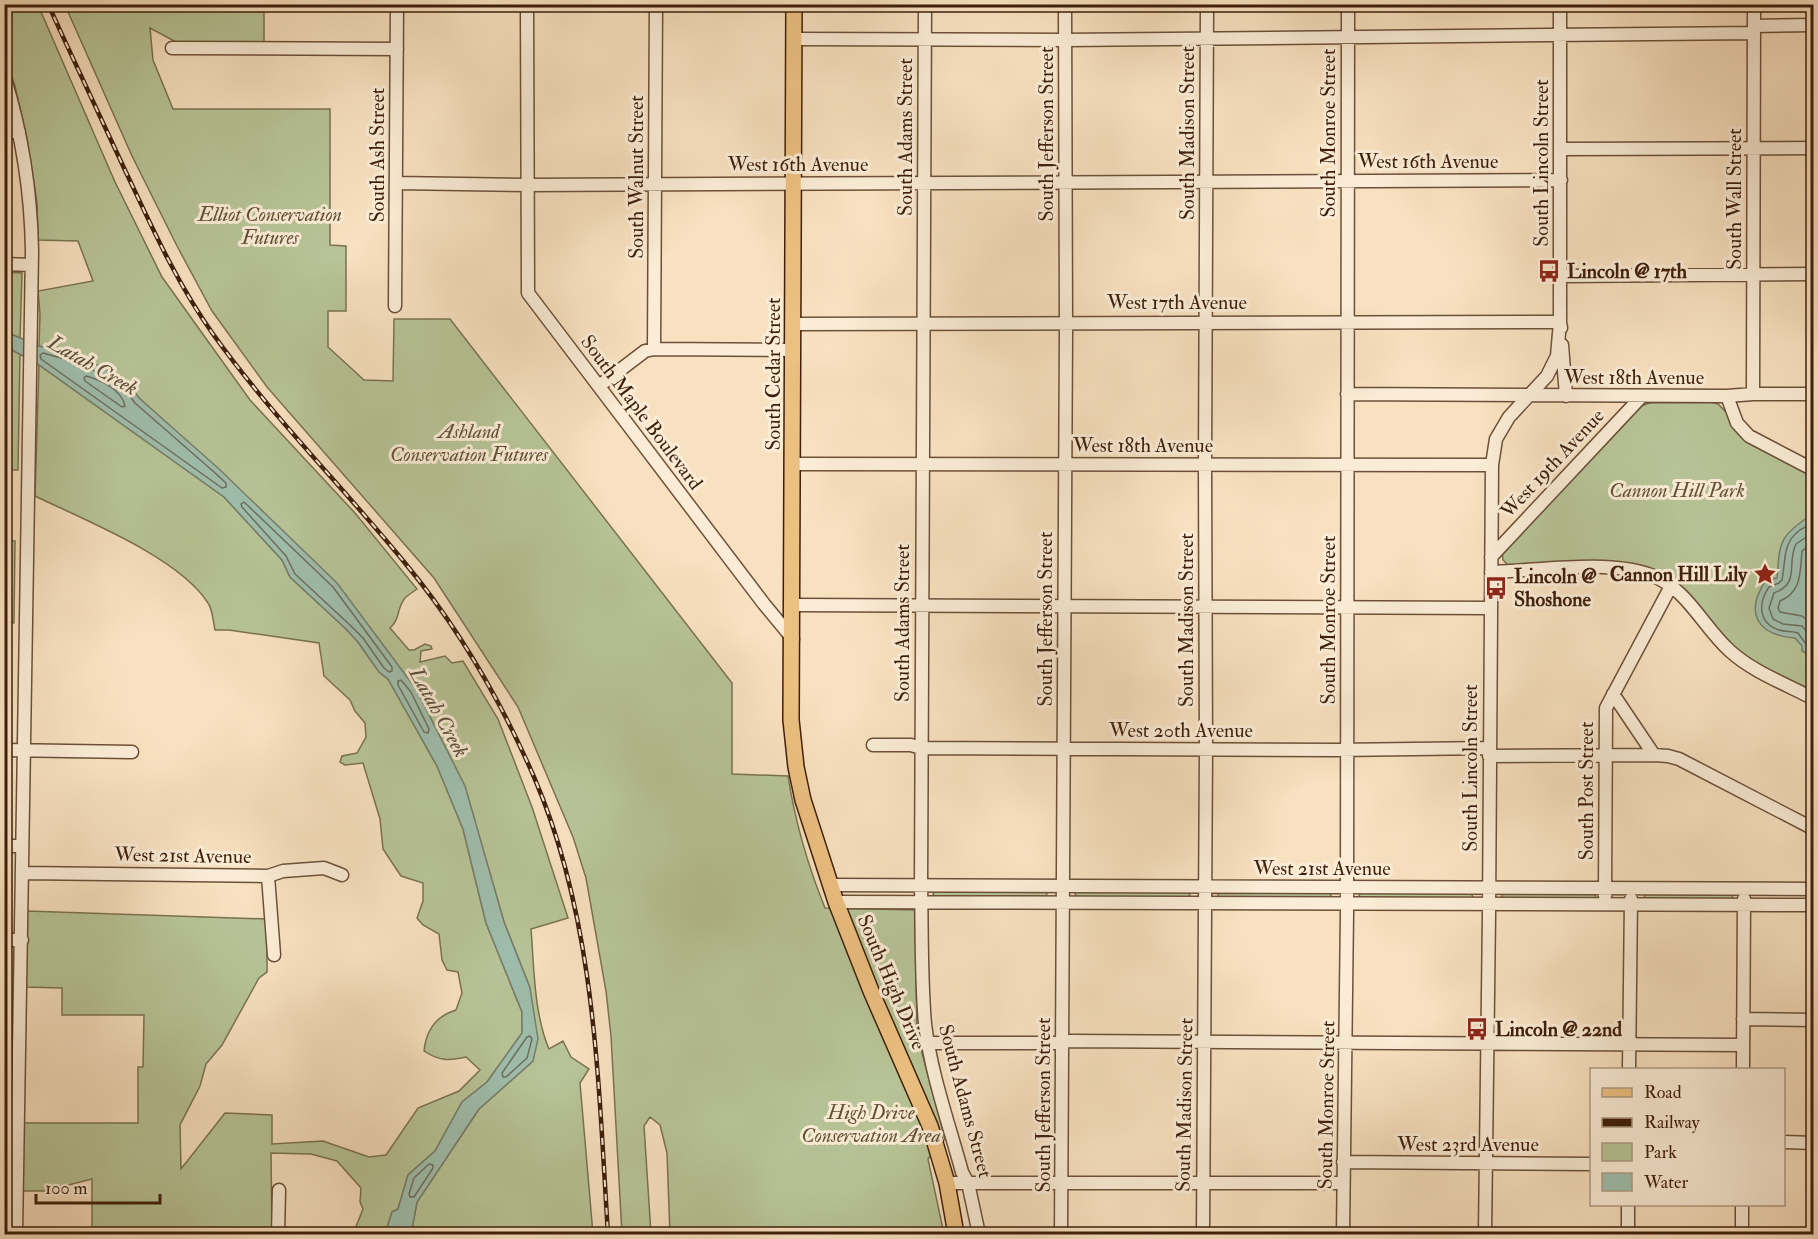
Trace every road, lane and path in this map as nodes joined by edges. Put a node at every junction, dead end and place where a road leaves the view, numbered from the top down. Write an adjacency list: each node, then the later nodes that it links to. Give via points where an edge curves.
1 (397, 4): 20 (street, South Ash Street)
2 (526, 4): 35 (street, South Maple Boulevard)
3 (656, 4): 34 (street, South Walnut Street)
4 (794, 4): 16 (main road, South Cedar Street)
5 (925, 4): 17 (street, South Adams Street)
6 (1065, 4): 18 (street, South Jefferson Street)
7 (1207, 4): 14 (street, South Madison Street)
8 (1348, 4): 15 (street, South Monroe Street)
9 (1560, 4): 13 (street, South Lincoln Street)
10 (1754, 4): 12 (street, South Wall Street)
11 (1814, 25): 12 (street)
12 (1754, 29): 13 (street); 24 (street, South Wall Street)
13 (1561, 35): 15 (street); 26 (street, South Lincoln Street)
14 (1206, 38): 15 (street); 18 (street); 30 (street, South Madison Street)
15 (1348, 38): 27 (street, South Monroe Street)
16 (795, 39): 17 (street); 32 (main road, South Cedar Street)
17 (925, 39): 18 (street); 33 (street, South Adams Street)
18 (1065, 40): 29 (street, South Jefferson Street)
19 (172, 48): 20 (street)
20 (397, 49): 31 (street, South Ash Street)
21 (4, 76): 23 (street)
22 (4, 132): 23 (street)
23 (19, 132): 37 (street, via 30,206)
24 (1753, 148): 25 (street); 26 (street); 39 (street, South Wall Street)
25 (1814, 148)
26 (1561, 149): 28 (street, South Lincoln Street)
27 (1348, 180): 28 (street, West 16th Avenue); 30 (street, West 16th Avenue); 43 (street, South Monroe Street)
28 (1561, 180): 40 (street, South Lincoln Street)
29 (1066, 182): 30 (street, West 16th Avenue); 33 (street, West 16th Avenue); 45 (street, South Jefferson Street)
30 (1205, 182): 42 (street, South Madison Street)
31 (396, 183): 35 (street, West 16th Avenue); 41 (street, South Ash Street)
32 (794, 183): 33 (street, West 16th Avenue); 34 (street, West 16th Avenue); 46 (main road, South Cedar Street)
33 (925, 183): 47 (street, South Adams Street)
34 (656, 184): 35 (street, West 16th Avenue); 48 (street, South Walnut Street)
35 (527, 185): 50 (street, South Maple Boulevard, via 528,293)
36 (4, 264): 37 (street)
37 (32, 265): 82 (street)
38 (1814, 274): 39 (street)
39 (1753, 275): 40 (street); 53 (street, South Wall Street)
40 (1561, 276): 44 (street, South Lincoln Street)
41 (395, 306)
42 (1206, 321): 43 (street, West 17th Avenue); 45 (street, West 17th Avenue); 61 (street, South Madison Street)
43 (1347, 321): 44 (street, West 17th Avenue); 51 (street, South Monroe Street)
44 (1560, 322): 52 (street, South Lincoln Street, via 1557,356 1547,376); 55 (street, South Lincoln Street)
45 (1066, 323): 47 (street, West 17th Avenue); 60 (street, South Jefferson Street)
46 (794, 324): 47 (street, West 17th Avenue); 49 (main road, South Cedar Street)
47 (923, 324): 59 (street, South Adams Street)
48 (654, 349): 49 (street); 50 (street, via 645,351)
49 (793, 350): 58 (main road, South Cedar Street)
50 (599, 386): 74 (street, South Maple Boulevard)
51 (1347, 393): 52 (street, West 18th Avenue); 62 (street, South Monroe Street)
52 (1528, 394): 55 (street, West 18th Avenue); 63 (street, South Lincoln Street, via 1496,439)
53 (1753, 394): 54 (street, West 18th Avenue); 57 (street, West 18th Avenue)
54 (1814, 394)
55 (1566, 396): 56 (street, West 18th Avenue)
56 (1642, 396): 57 (street, West 18th Avenue); 65 (street, West 19th Avenue)
57 (1727, 396): 64 (street, via 1737,423 1749,436)
58 (794, 464): 59 (street, West 18th Avenue); 68 (main road, South Cedar Street)
59 (922, 465): 60 (street, West 18th Avenue); 69 (street, South Adams Street)
60 (1065, 465): 61 (street, West 18th Avenue); 70 (street, South Jefferson Street)
61 (1205, 465): 62 (street, West 18th Avenue); 71 (street, South Madison Street)
62 (1347, 465): 63 (street, West 18th Avenue); 72 (street, South Monroe Street)
63 (1492, 465): 65 (street, South Lincoln Street)
64 (1814, 470)
65 (1491, 557): 66 (street, South Lincoln Street)
66 (1491, 572): 67 (street, via 1605,567 1638,572); 73 (street, South Lincoln Street)
67 (1671, 586): 75 (street, South Post Street); 76 (street, via 1732,654)
68 (793, 605): 69 (street); 74 (main road, South Cedar Street)
69 (923, 606): 70 (street); 79 (street, South Adams Street)
70 (1065, 606): 71 (street); 83 (street, South Jefferson Street)
71 (1205, 606): 72 (street); 80 (street, South Madison Street)
72 (1348, 607): 73 (street); 84 (street, South Monroe Street)
73 (1491, 608): 86 (street, South Lincoln Street)
74 (793, 639): 77 (main road, South Cedar Street)
75 (1613, 694): 87 (street); 88 (street, South Post Street, via 1606,708)
76 (1814, 699)
77 (793, 744): 95 (main road, South High Drive, via 803,800)
78 (873, 745): 79 (street, West 20th Avenue)
79 (921, 748): 83 (street, West 20th Avenue); 96 (street, South Adams Street)
80 (1206, 748): 83 (street, West 20th Avenue); 84 (street, West 20th Avenue); 98 (street, South Madison Street)
81 (4, 750): 82 (street)
82 (24, 750): 85 (street); 91 (street)
83 (1064, 750): 97 (street, South Jefferson Street)
84 (1347, 750): 86 (street, West 20th Avenue); 99 (street, South Monroe Street)
85 (132, 752)
86 (1489, 752): 88 (street, West 20th Avenue); 100 (street, South Lincoln Street)
87 (1654, 755): 88 (street, West 20th Avenue); 89 (street, West 20th Avenue, via 1679,759)
88 (1606, 756): 101 (street, South Post Street)
89 (1814, 829)
90 (4, 846): 91 (street)
91 (22, 846): 92 (street)
92 (22, 873): 94 (street, West 21st Avenue); 116 (street)
93 (342, 875): 94 (street, West 21st Avenue, via 324,868)
94 (268, 876): 117 (street)
95 (831, 885): 96 (street, West 21st Avenue); 105 (main road, South High Drive)
96 (921, 886): 97 (street, West 21st Avenue); 106 (street, South Adams Street)
97 (1063, 887): 98 (street, West 21st Avenue); 107 (street, South Jefferson Street)
98 (1204, 887): 99 (street, West 21st Avenue); 108 (street, South Madison Street)
99 (1347, 888): 100 (street, West 21st Avenue); 109 (street, South Monroe Street)
100 (1489, 888): 101 (street, West 21st Avenue); 110 (street, South Lincoln Street)
101 (1606, 888): 102 (street, West 21st Avenue); 111 (street, South Post Street)
102 (1631, 888): 103 (street, West 21st Avenue); 112 (street)
103 (1744, 889): 104 (street, West 21st Avenue); 113 (street)
104 (1814, 889)
105 (836, 902): 106 (street, West 21st Avenue); 136 (main road, South High Drive, via 930,1126)
106 (921, 903): 107 (street, West 21st Avenue); 123 (street, South Adams Street)
107 (1063, 903): 108 (street, West 21st Avenue); 120 (street, South Jefferson Street)
108 (1204, 904): 109 (street, West 21st Avenue); 121 (street, South Madison Street)
109 (1347, 904): 110 (street, West 21st Avenue); 122 (street, South Monroe Street)
110 (1489, 904): 111 (street, West 21st Avenue); 124 (street, South Lincoln Street)
111 (1605, 904): 112 (street, West 21st Avenue)
112 (1631, 904): 113 (street, West 21st Avenue); 125 (street)
113 (1744, 905): 114 (street, West 21st Avenue); 118 (street)
114 (1814, 905)
115 (4, 940): 116 (street)
116 (22, 940): 130 (street)
117 (274, 955)
118 (1743, 1019): 119 (street); 126 (street)
119 (1814, 1020)
120 (1063, 1042): 121 (street); 123 (street); 138 (street, South Jefferson Street)
121 (1205, 1042): 122 (street); 139 (street, South Madison Street)
122 (1347, 1042): 124 (street); 133 (street, South Monroe Street)
123 (929, 1043): 137 (street, South Adams Street)
124 (1488, 1043): 125 (street); 134 (street, South Lincoln Street)
125 (1630, 1044): 126 (street); 127 (street)
126 (1743, 1045): 128 (street)
127 (1629, 1068)
128 (1743, 1068)
129 (4, 1122): 130 (street)
130 (18, 1122): 144 (street)
131 (1785, 1143): 132 (street)
132 (1814, 1143)
133 (1343, 1162): 134 (street, West 23rd Avenue); 140 (street, South Monroe Street)
134 (1485, 1163): 135 (street, West 23rd Avenue); 151 (street, South Lincoln Street)
135 (1590, 1164)
136 (947, 1183): 137 (street); 146 (main road, South High Drive)
137 (968, 1183): 138 (street); 147 (street, South Adams Street)
138 (1062, 1183): 139 (street); 148 (street, South Jefferson Street)
139 (1203, 1183): 140 (street); 149 (street, South Madison Street)
140 (1343, 1184): 150 (street, South Monroe Street)
141 (279, 1190): 145 (street)
142 (1628, 1206): 152 (street)
143 (1742, 1206): 153 (street)
144 (16, 1234)
145 (278, 1234)
146 (956, 1234)
147 (979, 1234)
148 (1061, 1234)
149 (1203, 1234)
150 (1343, 1234)
151 (1485, 1234)
152 (1628, 1234)
153 (1742, 1234)

